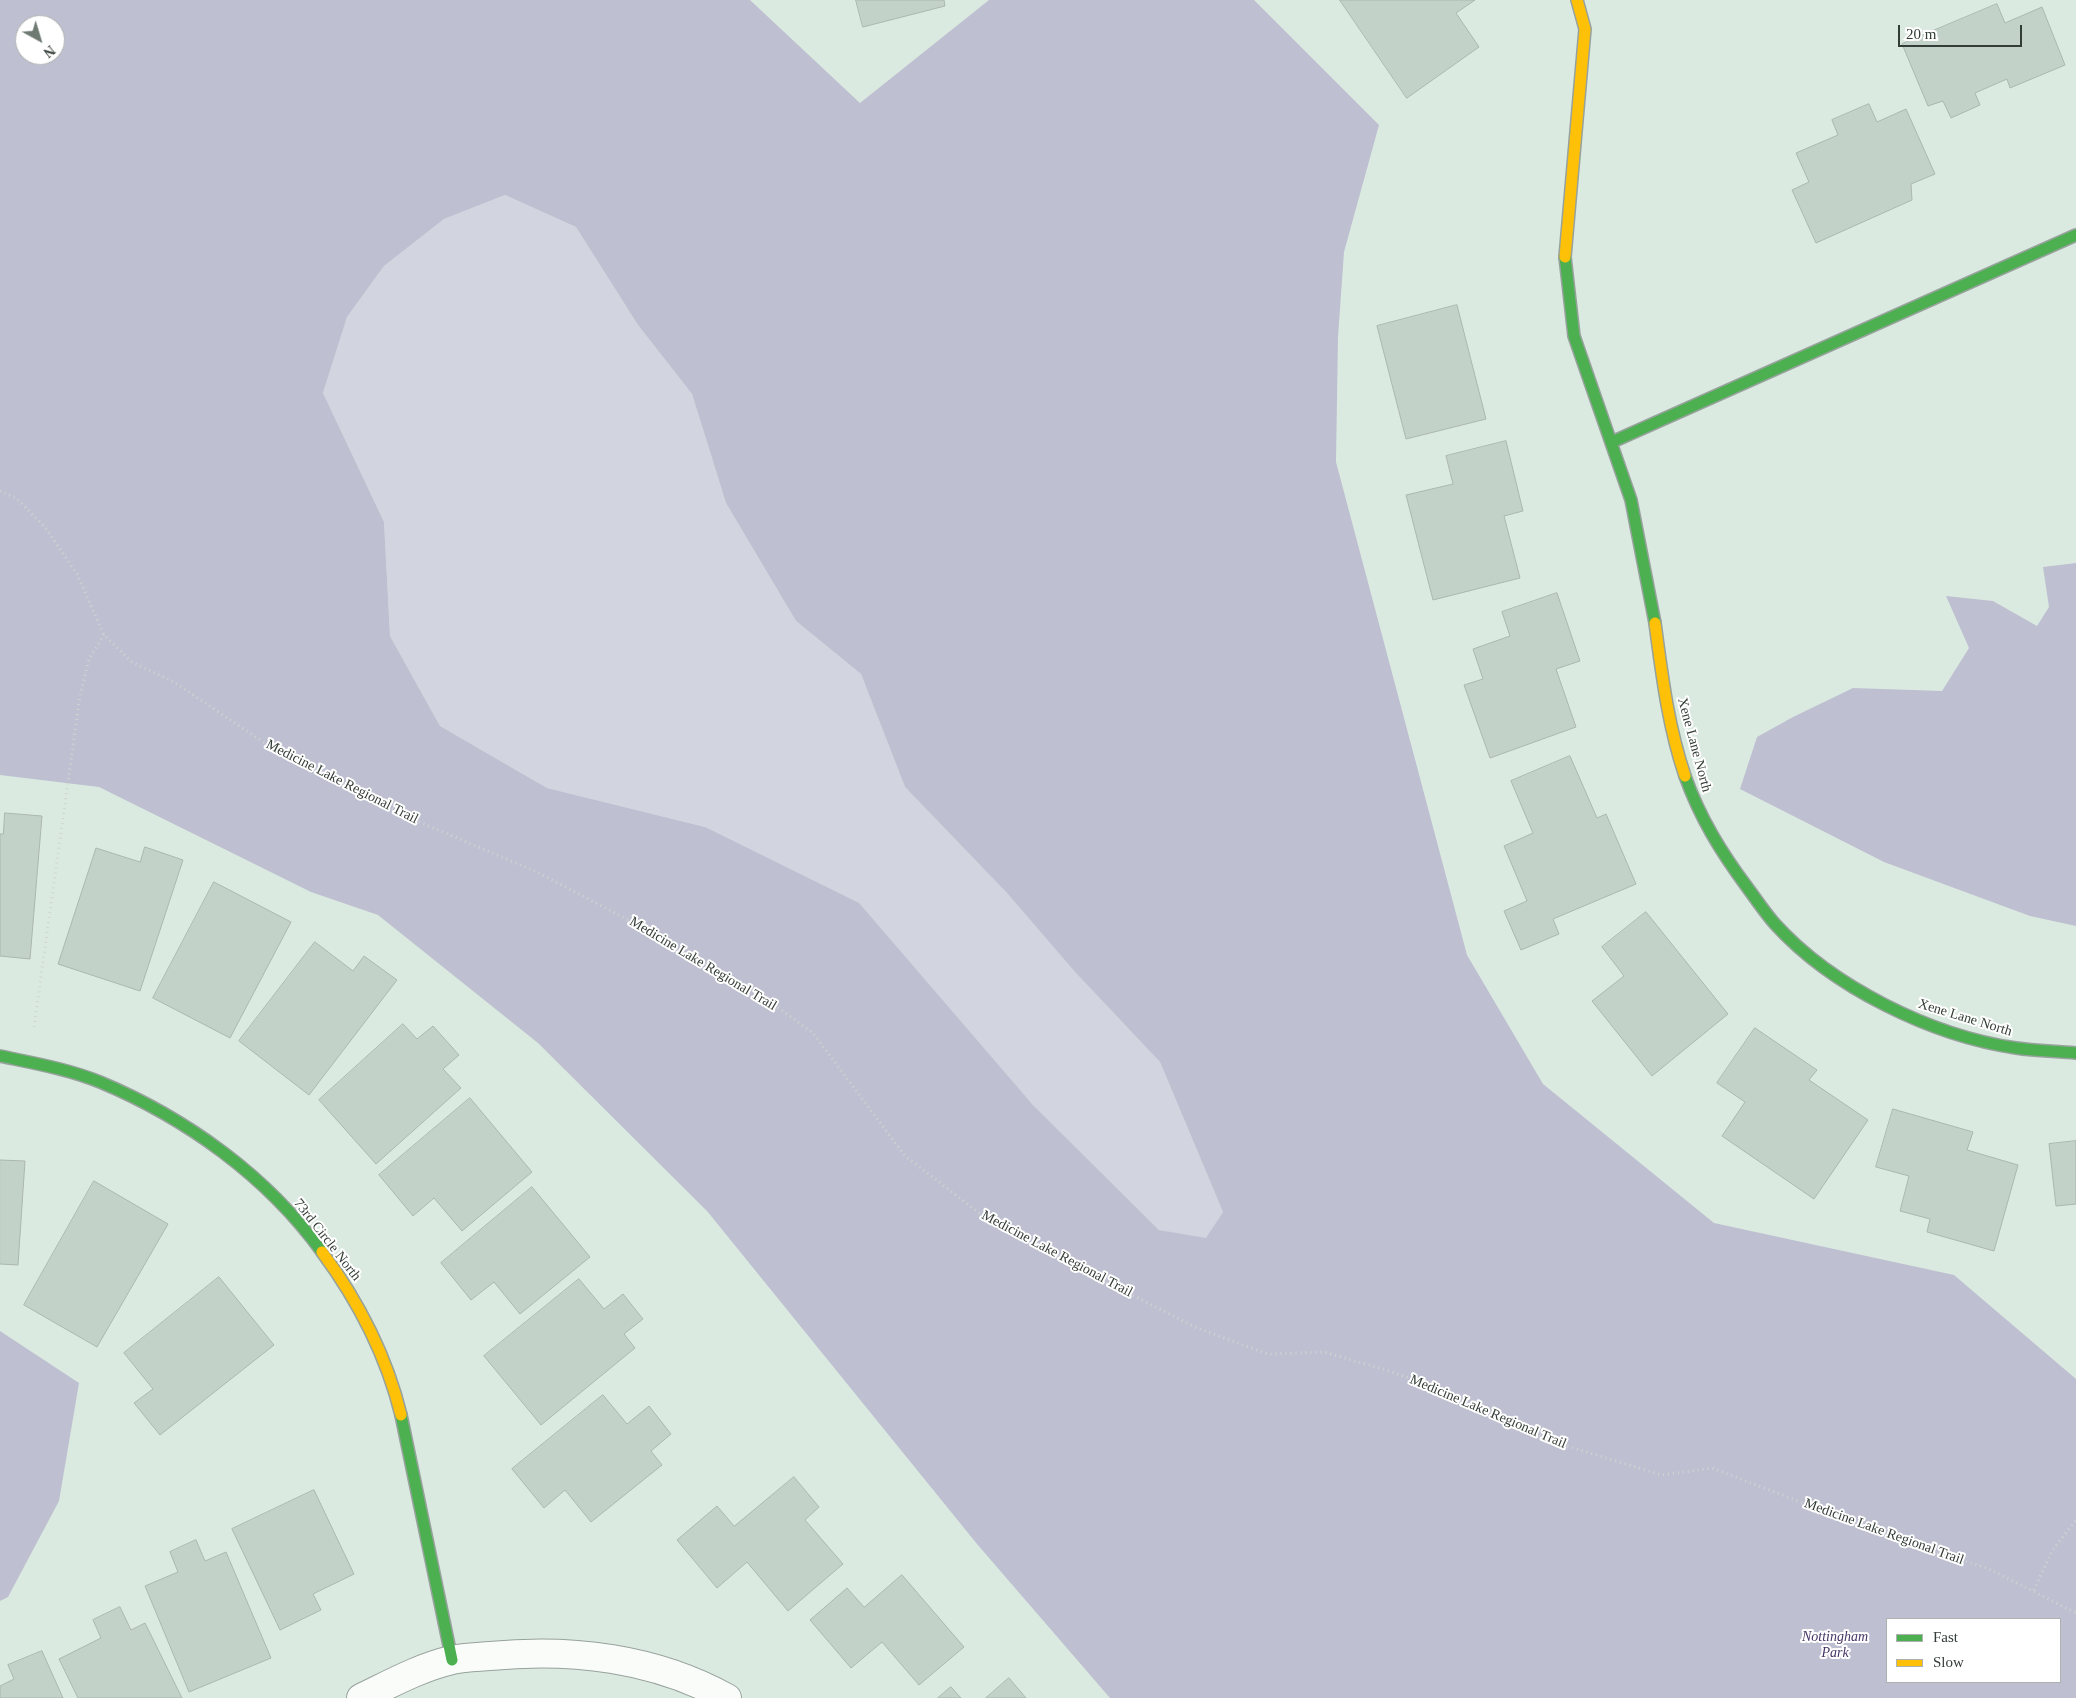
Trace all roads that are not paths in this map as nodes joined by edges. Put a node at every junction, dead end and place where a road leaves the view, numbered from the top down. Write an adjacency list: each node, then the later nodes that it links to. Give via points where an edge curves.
1 (1577, 0): 3 (street, Xene Lane North, via 1585,29 1564,258 1574,336)
2 (2076, 235): 3 (street)
3 (1612, 442): 4 (street, Xene Lane North, via 1631,500 1651,594 1666,702 1678,755 1696,807 1720,851 1746,888 1775,924 1810,955 1861,993 1913,1019 2015,1048)
4 (2076, 1053)
5 (0, 1056): 6 (street, 73rd Circle North, via 101,1083 180,1123 222,1150 261,1184 301,1226 336,1270 365,1318 391,1378)
6 (452, 1660): 7 (street, via 397,1680); 8 (street, via 518,1653 579,1654 666,1672)
7 (361, 1698)
8 (727, 1698)

